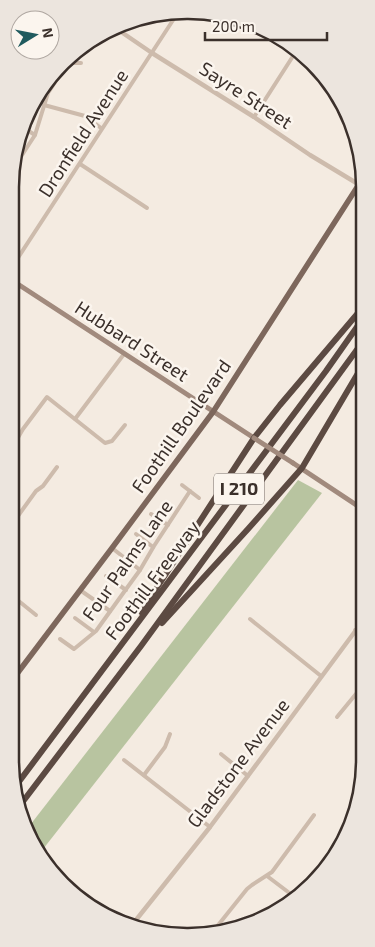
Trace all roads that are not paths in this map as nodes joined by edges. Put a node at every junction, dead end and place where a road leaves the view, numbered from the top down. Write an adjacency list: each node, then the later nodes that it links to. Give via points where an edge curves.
1 (173, 20): 3 (street, Dronfield Avenue)
2 (122, 32): 3 (street, Sayre Street)
3 (152, 53): 9 (street, Sayre Street); 10 (street, Dronfield Avenue)
4 (293, 56): 9 (street)
5 (74, 63): 6 (street)
6 (81, 63)
7 (48, 94): 8 (street)
8 (44, 105): 10 (street, via 85,116); 12 (street)
9 (254, 117): 15 (street, Sayre Street)
10 (101, 128): 14 (street, Dronfield Avenue)
11 (29, 132): 12 (street)
12 (34, 135): 13 (street)
13 (23, 153)
14 (80, 164): 17 (street); 18 (street, Dronfield Avenue)
15 (356, 182)
16 (356, 195): 25 (main road, Foothill Boulevard)
17 (147, 208)
18 (19, 256)
19 (19, 286): 23 (main road, Hubbard Street)
20 (356, 316): 29 (highway)
21 (356, 328): 55 (highway, Foothill Freeway / I 210)
22 (356, 351): 54 (highway, Foothill Freeway / I 210)
23 (124, 354): 25 (main road, Hubbard Street); 26 (street)
24 (356, 377): 31 (highway)
25 (213, 412): 29 (main road, Hubbard Street); 41 (main road, Foothill Boulevard)
26 (75, 419): 27 (street, via 105,443 112,441); 28 (street, via 47,397)
27 (124, 425)
28 (19, 436)
29 (254, 438): 31 (main road, Hubbard Street, bridge); 55 (highway)
30 (57, 468): 37 (street)
31 (302, 468): 35 (main road, Hubbard Street); 54 (highway)
32 (182, 485): 33 (street)
33 (190, 491): 34 (street); 38 (street, Four Palms Lane)
34 (199, 498)
35 (356, 505)
36 (151, 514): 38 (street)
37 (19, 515)
38 (168, 525): 40 (street, Four Palms Lane)
39 (136, 534): 40 (street)
40 (153, 547): 42 (street, Four Palms Lane)
41 (112, 548): 42 (street); 44 (main road, Foothill Boulevard)
42 (140, 570): 45 (street, Four Palms Lane)
43 (106, 576): 45 (street)
44 (80, 590): 47 (street); 56 (main road, Foothill Boulevard)
45 (126, 590): 47 (street, Four Palms Lane)
46 (19, 601): 48 (street)
47 (110, 611): 52 (street, Four Palms Lane)
48 (36, 615)
49 (76, 618): 52 (street)
50 (250, 619): 57 (street)
51 (355, 630): 57 (street, Gladstone Avenue)
52 (94, 632): 53 (street, Four Palms Lane, via 74,650)
53 (60, 639)
54 (140, 646): 66 (highway, Foothill Freeway / I 210)
55 (111, 659): 65 (highway, Foothill Freeway / I 210)
56 (19, 672)
57 (322, 676): 64 (street, Gladstone Avenue)
58 (356, 694): 59 (street)
59 (337, 717)
60 (170, 734): 63 (street, via 165,747)
61 (221, 754): 64 (street)
62 (124, 760): 63 (street)
63 (144, 775): 68 (street)
64 (248, 776): 68 (street, Gladstone Avenue)
65 (20, 779)
66 (24, 800)
67 (314, 814): 69 (street)
68 (210, 827): 71 (street, Gladstone Avenue)
69 (267, 876): 70 (street); 72 (street, via 247,889)
70 (290, 893)
71 (136, 919)
72 (218, 925)

